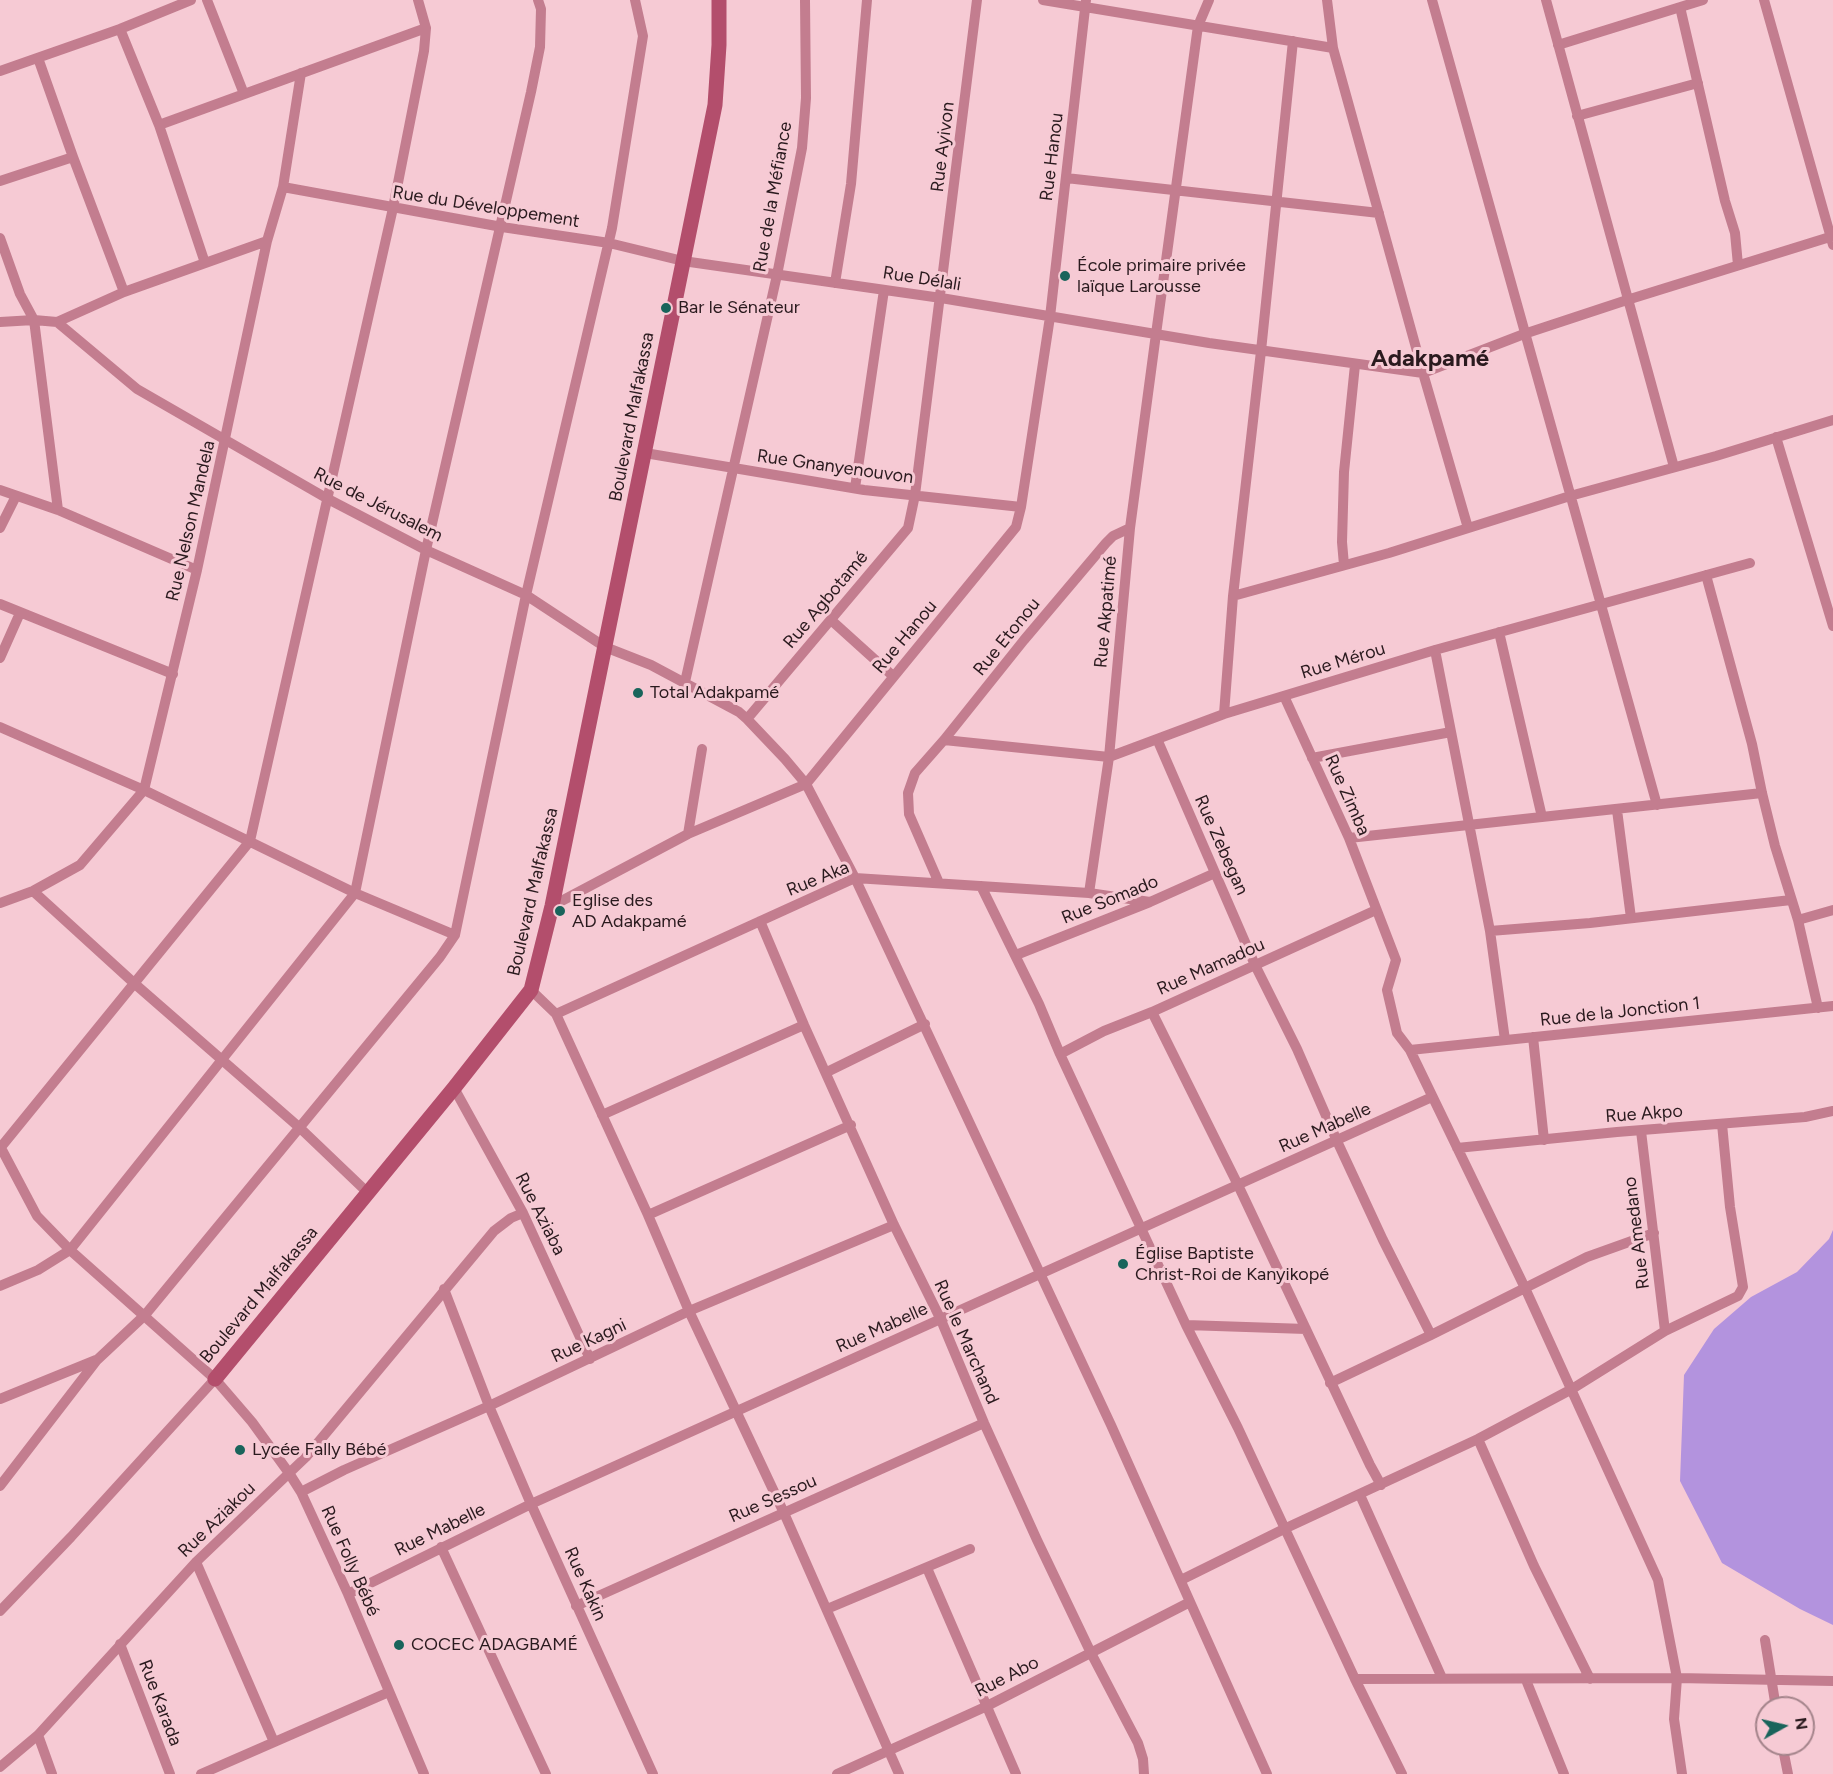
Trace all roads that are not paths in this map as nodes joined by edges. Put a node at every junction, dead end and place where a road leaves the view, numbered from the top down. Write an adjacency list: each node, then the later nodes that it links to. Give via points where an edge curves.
1 (191, 0): 21 (street)
2 (207, 0): 29 (street)
3 (418, 0): 20 (street)
4 (538, 0): 40 (street, via 540,47)
5 (635, 0): 44 (street, via 643,36)
6 (718, 0): 45 (street, Boulevard Malfakassa, via 715,105)
7 (806, 0): 48 (street, Rue de la Méfiance, via 802,148)
8 (867, 0): 49 (street, via 852,184)
9 (977, 0): 52 (street, Rue Ayivon)
10 (1043, 0): 17 (street)
11 (1209, 0): 19 (street, Rue Akpatimé)
12 (1327, 0): 24 (street)
13 (1432, 0): 59 (street)
14 (1546, 0): 23 (street)
15 (1702, 0): 18 (street)
16 (1764, 0): 42 (street)
17 (1086, 4): 19 (street); 33 (street, Rue Hanou)
18 (1680, 7): 23 (street); 28 (street)
19 (1198, 26): 22 (street); 36 (street, Rue Akpatimé)
20 (426, 28): 27 (street); 38 (street)
21 (120, 29): 25 (street); 31 (street)
22 (1293, 41): 24 (street); 37 (street)
23 (1558, 45): 30 (street)
24 (1333, 48): 39 (street)
25 (38, 58): 26 (street); 32 (street)
26 (0, 71)
27 (301, 73): 29 (street); 35 (street, Rue Nelson Mandela)
28 (1698, 83): 30 (street); 47 (street, via 1735,233)
29 (244, 94): 31 (street)
30 (1577, 116): 53 (street)
31 (159, 125): 46 (street)
32 (73, 158): 34 (street); 51 (street)
33 (1066, 178): 36 (street); 54 (street, Rue Hanou)
34 (0, 181)
35 (283, 187): 38 (street, Rue du Développement); 43 (street, Rue Nelson Mandela)
36 (1176, 190): 37 (street); 58 (street, Rue Akpatimé)
37 (1276, 203): 39 (street); 60 (street)
38 (393, 208): 40 (street, Rue du Développement); 74 (street)
39 (1379, 213): 62 (street)
40 (501, 227): 44 (street, Rue du Développement); 80 (street)
41 (0, 238): 55 (street)
42 (1832, 239): 47 (street)
43 (267, 241): 46 (street); 65 (street, Rue Nelson Mandela)
44 (609, 243): 45 (street, Rue du Développement); 85 (street)
45 (683, 261): 48 (street, Rue Délali); 66 (street, Boulevard Malfakassa)
46 (205, 263): 51 (street)
47 (1738, 264): 53 (street)
48 (777, 275): 49 (street, Rue Délali); 68 (street, Rue de la Méfiance)
49 (835, 283): 50 (street, Rue Délali)
50 (884, 290): 52 (street, Rue Délali); 69 (street)
51 (124, 292): 57 (street)
52 (941, 298): 54 (street, Rue Délali); 71 (street, Rue Ayivon)
53 (1627, 300): 59 (street); 67 (street)
54 (1050, 317): 58 (street, Rue Délali); 75 (street, Rue Hanou)
55 (34, 320): 56 (street); 57 (street); 76 (street)
56 (0, 322)
57 (57, 322): 65 (street, Rue de Jérusalem, via 138,388)
58 (1155, 334): 60 (street, Rue Délali); 78 (street, Rue Akpatimé)
59 (1524, 334): 62 (street); 73 (street)
60 (1262, 351): 61 (street, Rue Délali); 86 (street)
61 (1354, 365): 62 (street, Rue Délali); 82 (street, via 1344,472)
62 (1423, 373): 79 (street)
63 (1833, 420): 64 (street)
64 (1776, 437): 67 (street); 91 (street)
65 (226, 441): 74 (street, Rue de Jérusalem); 83 (street, Rue Nelson Mandela)
66 (645, 453): 68 (street, Rue Gnanyenouvon); 93 (street, Boulevard Malfakassa)
67 (1674, 467): 73 (street)
68 (734, 468): 69 (street, Rue Gnanyenouvon); 98 (street, Rue de la Méfiance)
69 (855, 488): 71 (street, Rue Gnanyenouvon)
70 (0, 490): 72 (street)
71 (915, 495): 75 (street, Rue Gnanyenouvon); 90 (street, Rue Agbotamé, via 908,528)
72 (15, 496): 76 (street); 77 (street)
73 (1570, 496): 79 (street); 88 (street)
74 (328, 499): 80 (street, Rue de Jérusalem); 118 (street)
75 (1021, 507): 97 (street, Rue Hanou, via 1014,531)
76 (58, 510): 83 (street)
77 (0, 528)
78 (1130, 528): 105 (street, Rue Etonou, via 1106,543); 107 (street, Rue Akpatimé)
79 (1468, 528): 82 (street)
80 (426, 550): 85 (street, Rue de Jérusalem); 124 (street)
81 (1750, 563): 84 (street, Rue Mérou)
82 (1344, 566): 86 (street)
83 (197, 570): 96 (street, Rue Nelson Mandela)
84 (1706, 575): 88 (street, Rue Mérou); 111 (street)
85 (526, 595): 93 (street, Rue de Jérusalem); 136 (street)
86 (1233, 597): 100 (street)
87 (0, 604): 89 (street)
88 (1600, 604): 92 (street, Rue Mérou); 112 (street)
89 (20, 613): 95 (street); 96 (street)
90 (831, 620): 97 (street); 101 (street, Rue Agbotamé)
91 (1833, 626)
92 (1500, 632): 94 (street, Rue Mérou); 114 (street)
93 (605, 647): 98 (street, Rue de Jérusalem); 129 (street, Boulevard Malfakassa)
94 (1435, 650): 99 (street, Rue Mérou); 103 (street)
95 (0, 658)
96 (173, 674): 110 (street, Rue Nelson Mandela)
97 (893, 676): 109 (street, Rue Hanou)
98 (685, 682): 101 (street, Rue de Jérusalem)
99 (1284, 696): 100 (street, Rue Mérou); 108 (street, Rue Zimba)
100 (1224, 714): 104 (street, Rue Mérou)
101 (747, 719): 109 (street, Rue de Jérusalem)
102 (0, 727): 110 (street)
103 (1451, 732): 108 (street); 115 (street)
104 (1157, 739): 107 (street, Rue Mérou); 119 (street, Rue Zebegan)
105 (944, 740): 107 (street, Rue Mérou); 121 (street, Rue Etonou, via 915,773 908,793 909,814)
106 (702, 748): 116 (street)
107 (1109, 757): 125 (street, Rue Akpatimé)
108 (1312, 758): 117 (street, Rue Zimba)
109 (806, 784): 116 (street); 120 (street, Rue de Jérusalem)
110 (144, 790): 118 (street); 123 (street, Rue Nelson Mandela, via 80,865)
111 (1762, 793): 112 (street); 126 (street)
112 (1657, 805): 113 (street)
113 (1617, 810): 114 (street); 132 (street)
114 (1542, 817): 115 (street)
115 (1470, 825): 117 (street); 135 (street)
116 (688, 834): 129 (street)
117 (1349, 838): 130 (street, Rue Zimba)
118 (250, 841): 124 (street); 139 (street)
119 (1215, 873): 127 (street, Rue Somado); 138 (street, Rue Zebegan)
120 (855, 878): 121 (street, Rue Aka); 134 (street, Rue Aka); 145 (street, Rue de Jérusalem)
121 (939, 884): 122 (street, Rue Aka)
122 (981, 886): 125 (street, Rue Aka); 137 (street)
123 (33, 891): 128 (street, Rue Nelson Mandela); 139 (street)
124 (355, 893): 136 (street); 151 (street)
125 (1089, 894): 127 (street, Rue Aka)
126 (1791, 900): 132 (street); 133 (street)
127 (1150, 902): 137 (street, Rue Somado)
128 (0, 903)
129 (552, 906): 140 (street, Boulevard Malfakassa)
130 (1376, 910): 138 (street, Rue Mamadou); 149 (street, Rue Zimba, via 1396,960 1386,990 1398,1033)
131 (1833, 910): 133 (street)
132 (1630, 918): 135 (street)
133 (1798, 920): 142 (street)
134 (760, 921): 144 (street, Rue Aka); 146 (street, Rue le Marchand)
135 (1490, 931): 148 (street)
136 (455, 935): 159 (street)
137 (1016, 955): 150 (street)
138 (1255, 965): 143 (street, Rue Mamadou); 162 (street, Rue Zebegan)
139 (135, 984): 151 (street); 163 (street)
140 (531, 990): 144 (street); 153 (street, Boulevard Malfakassa)
141 (1833, 1006): 142 (street, Rue de la Jonction 1)
142 (1818, 1008): 147 (street, Rue de la Jonction 1)
143 (1152, 1012): 150 (street, Rue Mamadou); 165 (street)
144 (556, 1014): 156 (street)
145 (925, 1024): 152 (street); 173 (street, Rue de Jérusalem)
146 (804, 1025): 152 (street, Rue le Marchand); 156 (street)
147 (1533, 1037): 148 (street, Rue de la Jonction 1); 161 (street)
148 (1505, 1040): 149 (street, Rue de la Jonction 1)
149 (1410, 1050): 154 (street, Rue Zimba)
150 (1060, 1054): 170 (street)
151 (222, 1059): 159 (street); 172 (street)
152 (827, 1072): 158 (street, Rue le Marchand)
153 (454, 1088): 166 (street, Boulevard Malfakassa); 167 (street, Rue Aziaba)
154 (1432, 1097): 162 (street, Rue Mabelle); 164 (street, Rue Zimba)
155 (1833, 1112): 157 (street, Rue Akpo)
156 (602, 1115): 168 (street)
157 (1722, 1124): 160 (street, Rue Akpo); 182 (street, via 1743,1287 1738,1296)
158 (851, 1125): 168 (street); 169 (street, Rue le Marchand)
159 (300, 1128): 166 (street); 178 (street)
160 (1641, 1131): 161 (street, Rue Akpo); 171 (street, Rue Amedano)
161 (1544, 1140): 164 (street, Rue Akpo)
162 (1337, 1141): 165 (street, Rue Mabelle); 183 (street, Rue Zebegan)
163 (0, 1147): 172 (street, Rue Folly Bébé, via 38,1216)
164 (1457, 1148): 175 (street, Rue Zimba)
165 (1238, 1185): 170 (street, Rue Mabelle); 181 (street)
166 (368, 1194): 186 (street, Boulevard Malfakassa)
167 (523, 1213): 176 (street, Rue Aziakou, via 494,1231); 184 (street, Rue Aziaba)
168 (648, 1215): 177 (street)
169 (894, 1225): 177 (street, Rue Kagni); 179 (street, Rue le Marchand)
170 (1141, 1229): 173 (street, Rue Mabelle); 180 (street)
171 (1654, 1233): 175 (street, via 1587,1257); 182 (street, Rue Amedano)
172 (70, 1250): 174 (street, via 38,1270); 178 (street, Rue Folly Bébé)
173 (1039, 1274): 179 (street, Rue Mabelle); 206 (street, Rue de Jérusalem)
174 (0, 1286)
175 (1525, 1288): 183 (street); 188 (street, Rue Zimba)
176 (444, 1289): 190 (street, Rue Kakin); 194 (street, Rue Aziakou)
177 (689, 1311): 184 (street, Rue Kagni); 191 (street)
178 (145, 1315): 185 (street); 186 (street, Rue Folly Bébé)
179 (941, 1320): 191 (street, Rue Mabelle); 192 (street, Rue le Marchand)
180 (1186, 1325): 181 (street); 201 (street)
181 (1306, 1329): 187 (street)
182 (1665, 1331): 188 (street)
183 (1431, 1335): 187 (street)
184 (590, 1359): 190 (street, Rue Kagni)
185 (97, 1360): 189 (street); 196 (street)
186 (215, 1379): 194 (street, Rue Folly Bébé); 211 (street, Boulevard Malfakassa)
187 (1330, 1383): 195 (street)
188 (1572, 1389): 193 (street); 216 (street, Rue Zimba, via 1658,1580)
189 (0, 1399)
190 (489, 1406): 197 (street, Rue Kagni); 199 (street, Rue Kakin)
191 (736, 1413): 199 (street, Rue Mabelle); 200 (street)
192 (984, 1423): 200 (street, Rue Sessou); 214 (street, Rue le Marchand)
193 (1478, 1439): 195 (street); 218 (street)
194 (289, 1473): 197 (street, Rue Folly Bébé); 204 (street, Rue Aziakou)
195 (1381, 1485): 198 (street)
196 (0, 1486)
197 (301, 1492): 207 (street, Rue Folly Bébé)
198 (1360, 1495): 201 (street); 215 (street)
199 (531, 1504): 202 (street, Rue Mabelle); 209 (street, Rue Kakin)
200 (784, 1513): 209 (street, Rue Sessou); 210 (street)
201 (1284, 1529): 206 (street); 217 (street)
202 (441, 1547): 207 (street, Rue Mabelle); 234 (street)
203 (970, 1549): 205 (street)
204 (196, 1562): 213 (street, Rue Aziakou); 226 (street)
205 (927, 1568): 210 (street); 224 (street)
206 (1181, 1580): 208 (street, Rue de Jérusalem)
207 (348, 1594): 222 (street, Rue Folly Bébé)
208 (1190, 1602): 214 (street, Rue Abo); 240 (street, Rue de Jérusalem)
209 (576, 1606): 235 (street, Rue Kakin)
210 (827, 1609): 227 (street)
211 (0, 1611)
212 (1766, 1640): 220 (street)
213 (120, 1644): 225 (street, Rue Aziakou); 231 (street, Rue Karada)
214 (1091, 1653): 224 (street, Rue Abo); 239 (street, Rue le Marchand, via 1138,1743)
215 (1442, 1678): 217 (street); 219 (street)
216 (1677, 1678): 218 (street); 220 (street); 243 (street, Rue Zimba, via 1674,1719)
217 (1355, 1679): 241 (street)
218 (1590, 1679): 219 (street)
219 (1526, 1680): 242 (street)
220 (1771, 1681): 221 (street); 223 (street)
221 (1833, 1681)
222 (388, 1692): 226 (street); 233 (street, Rue Folly Bébé)
223 (1774, 1696)
224 (985, 1707): 227 (street, Rue Abo); 238 (street)
225 (38, 1735): 229 (street, Rue Aziakou); 230 (street)
226 (274, 1742): 232 (street)
227 (888, 1751): 236 (street, Rue Abo); 237 (street)
228 (1784, 1756): 244 (street)
229 (0, 1767)
230 (52, 1774)
231 (170, 1774)
232 (201, 1774)
233 (424, 1774)
234 (546, 1774)
235 (653, 1774)
236 (837, 1774)
237 (899, 1774)
238 (1016, 1774)
239 (1144, 1774)
240 (1267, 1774)
241 (1402, 1774)
242 (1564, 1774)
243 (1682, 1774)
244 (1788, 1774)

